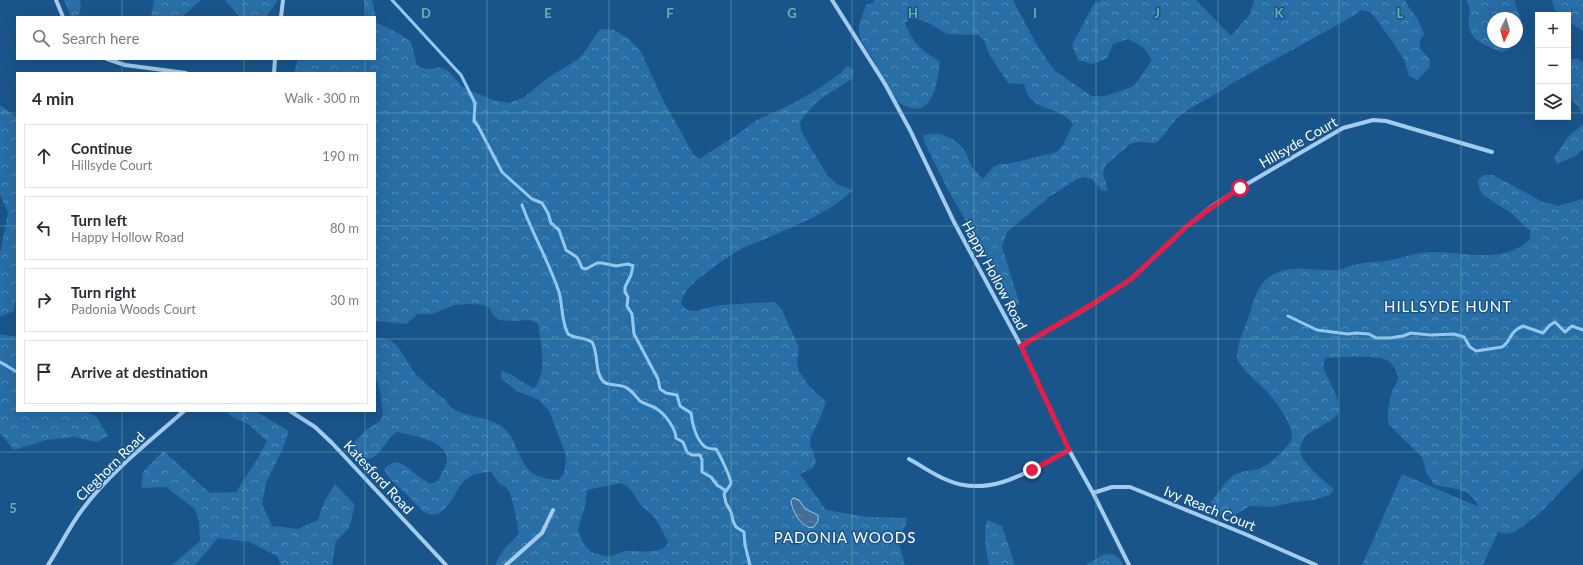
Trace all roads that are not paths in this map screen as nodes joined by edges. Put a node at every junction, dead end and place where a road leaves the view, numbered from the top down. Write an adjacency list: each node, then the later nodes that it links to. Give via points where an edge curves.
1 (56, 0): 4 (street)
2 (283, 0): 5 (street)
3 (832, 0): 11 (street, Happy Hollow Road, via 885,84 954,222)
4 (63, 16)
5 (281, 16)
6 (110, 60): 8 (street, via 125,65)
7 (275, 60): 9 (street)
8 (178, 72)
9 (274, 72)
10 (1492, 152): 11 (street, Hillsyde Court, via 1386,121 1373,120 1343,128 1222,200 1187,226 1131,279)
11 (1021, 346): 14 (street, Happy Hollow Road)
12 (183, 412): 18 (street, Cleghorn Road, via 97,491 81,511)
13 (292, 412): 19 (street, Katesford Road, via 315,427 332,443)
14 (1069, 450): 15 (street, via 1010,480 984,487 965,486 947,481); 16 (street, Happy Hollow Road)
15 (909, 459)
16 (1094, 493): 21 (street, Happy Hollow Road); 22 (street, Ivy Reach Court, via 1112,487 1130,487)
17 (553, 510): 20 (street, via 542,533)
18 (48, 565)
19 (446, 565)
20 (506, 565)
21 (1129, 565)
22 (1316, 565)

